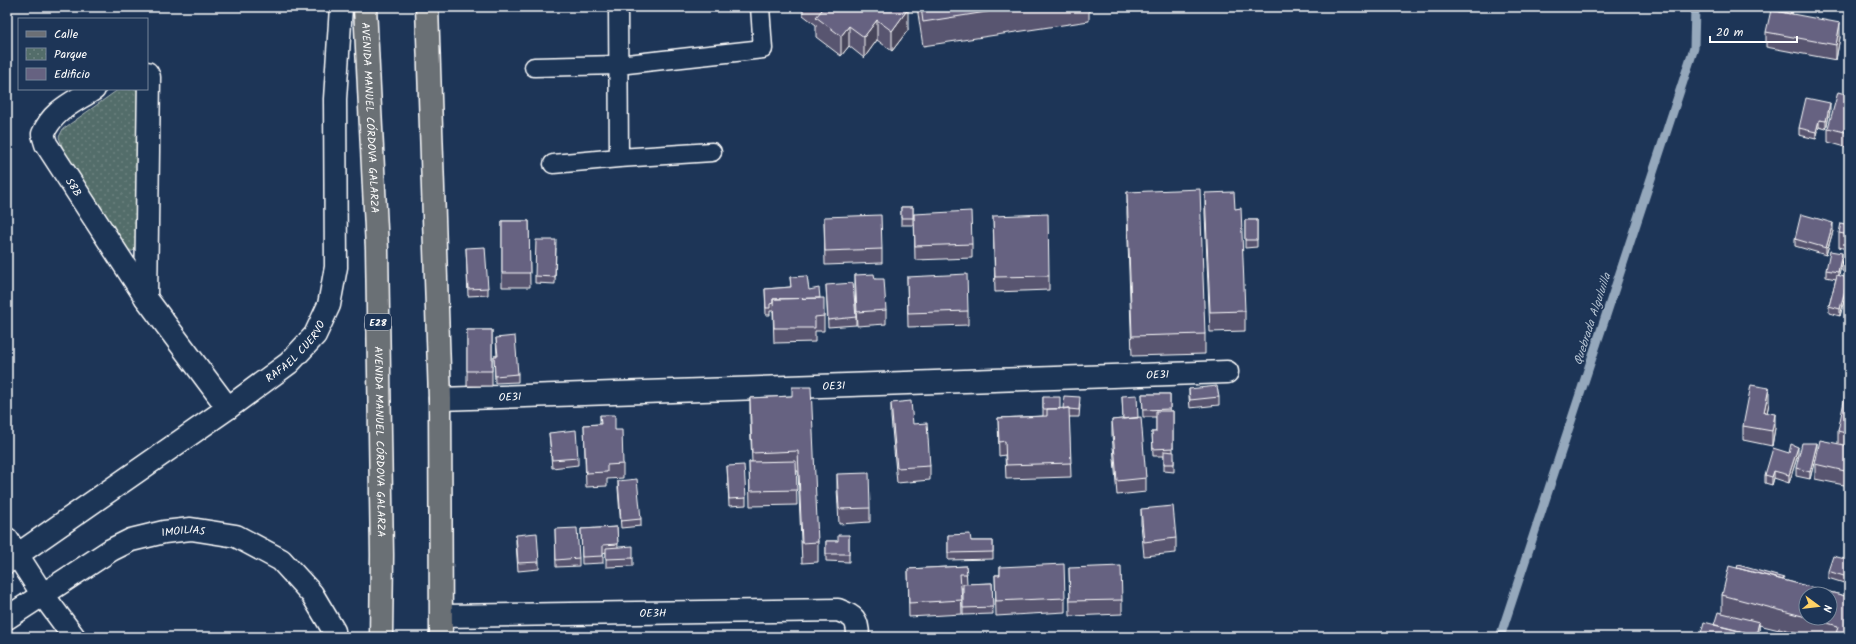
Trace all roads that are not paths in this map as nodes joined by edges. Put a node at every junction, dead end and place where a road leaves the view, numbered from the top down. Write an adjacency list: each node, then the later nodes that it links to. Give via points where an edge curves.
1 (341, 7): 16 (street, RAFAEL CUERVO, via 335,99 336,267 329,304 315,335 289,363)
2 (365, 7): 24 (main road, AVENIDA MANUEL CÓRDOVA GALARZA / E28, via 377,249)
3 (427, 7): 15 (main road)
4 (618, 7): 6 (lane)
5 (760, 7): 6 (lane, via 763,49)
6 (618, 65): 7 (lane); 11 (lane)
7 (534, 67)
8 (148, 75): 13 (street)
9 (92, 90): 13 (street, S8B, via 59,111 48,121 43,134 46,144)
10 (712, 152): 11 (lane)
11 (620, 158): 12 (lane)
12 (553, 164)
13 (146, 298): 16 (street, S8B)
14 (1227, 372): 15 (street, OE3I)
15 (440, 399): 20 (main road)
16 (228, 408): 17 (street, RAFAEL CUERVO)
17 (10, 552): 18 (street)
18 (43, 595): 19 (street, IMOILIAS); 22 (street); 23 (street, IMOILIAS, via 111,550 131,540 191,529 236,536 281,560 312,594)
19 (7, 618)
20 (442, 627): 21 (street, OE3H, via 838,610 850,614)
21 (858, 631)
22 (74, 637)
23 (335, 637)
24 (381, 637)

